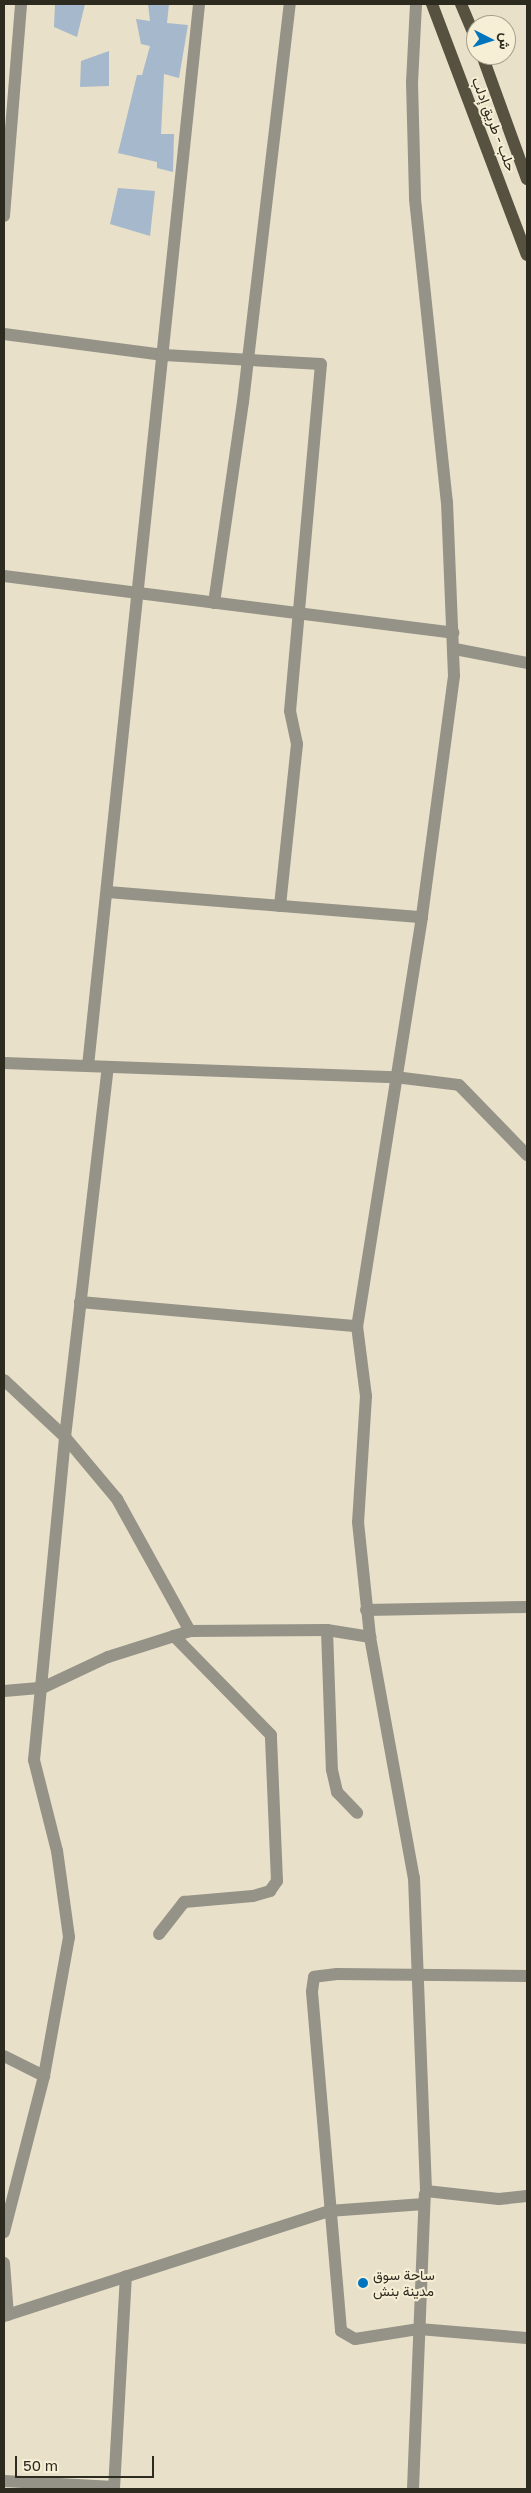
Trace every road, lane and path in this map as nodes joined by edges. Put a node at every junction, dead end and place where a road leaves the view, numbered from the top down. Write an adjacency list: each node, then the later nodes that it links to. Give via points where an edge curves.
1 (21, 4): 10 (street)
2 (199, 4): 13 (street)
3 (290, 4): 14 (street)
4 (416, 4): 19 (street, via 412,82 415,198 447,502)
5 (432, 4): 11 (main road, حلب - طريق إدلب)
6 (461, 4): 7 (main road)
7 (466, 16)
8 (486, 65): 9 (main road, حلب - طريق إدلب)
9 (527, 178)
10 (4, 216)
11 (527, 255)
12 (4, 334): 13 (street)
13 (164, 355): 14 (street); 16 (street)
14 (249, 357): 17 (street); 18 (street, via 321,364)
15 (4, 576): 16 (street)
16 (140, 593): 17 (street); 22 (street)
17 (214, 604): 18 (street)
18 (299, 614): 19 (street); 23 (street, via 290,711 298,744)
19 (454, 633): 20 (street)
20 (455, 649): 21 (street); 24 (street)
21 (527, 663)
22 (108, 892): 23 (street); 26 (street)
23 (280, 906): 24 (street)
24 (422, 917): 28 (street)
25 (4, 1063): 26 (street)
26 (88, 1066): 27 (street)
27 (108, 1067): 28 (street); 30 (street)
28 (395, 1077): 29 (street, via 459,1085); 31 (street)
29 (527, 1155)
30 (80, 1302): 31 (street); 33 (street)
31 (356, 1326): 35 (street, via 366,1396 358,1522)
32 (4, 1380): 33 (street)
33 (65, 1437): 37 (street, via 135,1527); 40 (street)
34 (527, 1607): 35 (street)
35 (366, 1610): 39 (street)
36 (326, 1630): 37 (street); 39 (street); 42 (street, via 332,1770 337,1792)
37 (190, 1631): 38 (street)
38 (174, 1636): 40 (street, via 108,1656); 43 (street, via 270,1735 276,1881 270,1891 253,1896 184,1902)
39 (370, 1637): 45 (street, via 414,1878)
40 (42, 1688): 41 (street); 47 (street, via 34,1760 57,1851 69,1937)
41 (4, 1691)
42 (357, 1813)
43 (160, 1934)
44 (527, 1976): 45 (street)
45 (420, 1978): 49 (street); 50 (street, via 314,1977 315,2065)
46 (4, 2056): 47 (street)
47 (44, 2076): 51 (street)
48 (527, 2196): 49 (street)
49 (425, 2198): 50 (street); 55 (street)
50 (329, 2211): 53 (street); 55 (street, via 341,2331 355,2339)
51 (4, 2232)
52 (4, 2264): 54 (street)
53 (126, 2276): 54 (street); 58 (street)
54 (6, 2315)
55 (419, 2329): 56 (street); 59 (street)
56 (527, 2338)
57 (4, 2481): 58 (street)
58 (114, 2488)
59 (413, 2489)

